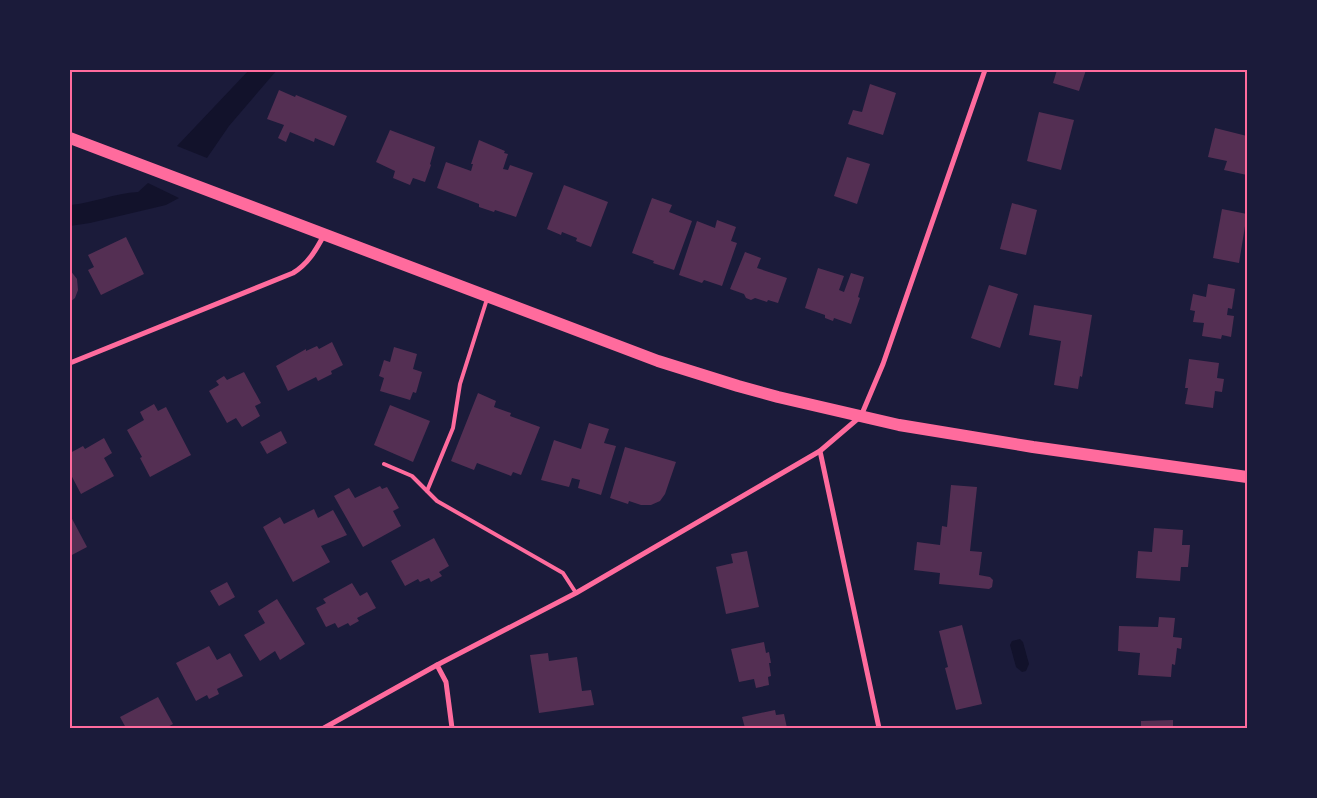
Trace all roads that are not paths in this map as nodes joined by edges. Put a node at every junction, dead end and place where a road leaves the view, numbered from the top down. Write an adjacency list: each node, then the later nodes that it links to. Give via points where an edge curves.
1 (985, 70): 6 (street, via 883,364)
2 (70, 138): 3 (main road)
3 (325, 234): 4 (main road); 5 (street, via 310,258 293,273)
4 (488, 296): 6 (main road, via 676,366 778,397); 10 (lane, via 460,384 452,428)
5 (70, 363)
6 (861, 416): 7 (street); 9 (main road, via 970,438)
7 (820, 451): 11 (street); 15 (street)
8 (384, 464): 10 (lane, via 412,476)
9 (1247, 477)
10 (427, 491): 11 (lane, via 438,501 563,573)
11 (576, 593): 12 (street)
12 (437, 665): 13 (street); 14 (street, via 446,682)
13 (324, 728)
14 (452, 728)
15 (879, 728)

